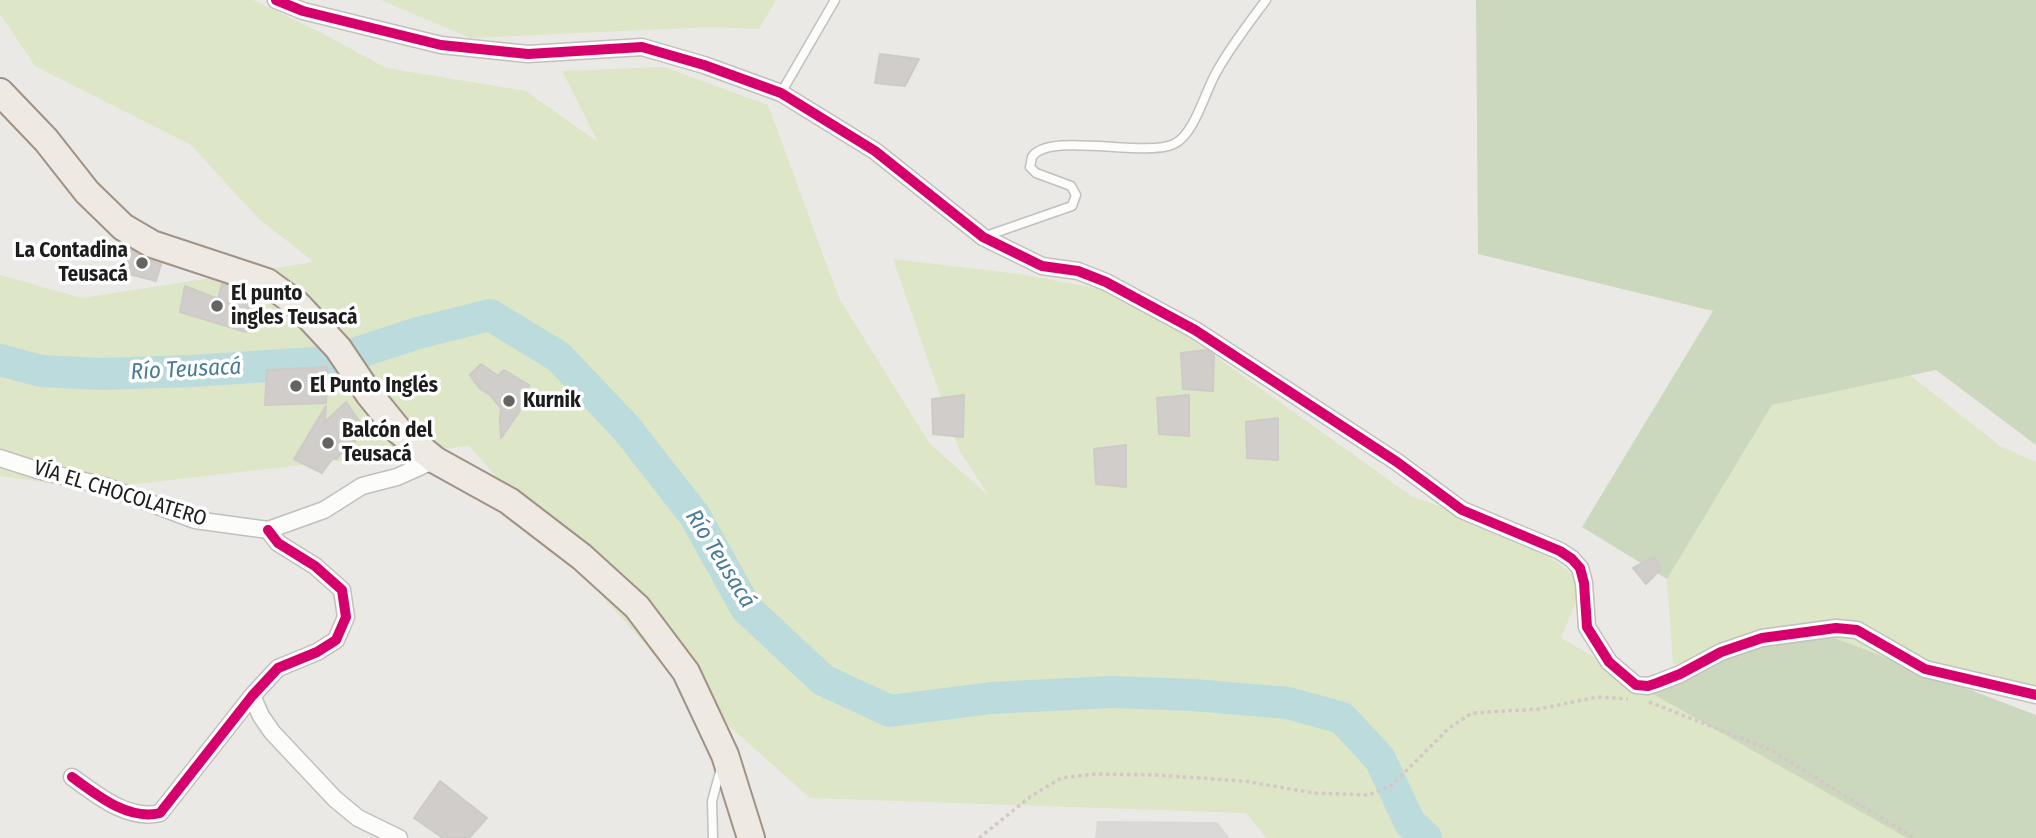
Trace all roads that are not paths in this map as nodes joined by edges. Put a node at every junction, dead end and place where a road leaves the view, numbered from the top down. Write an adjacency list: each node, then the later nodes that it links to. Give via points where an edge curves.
1 (276, 0): 4 (street, via 303,11 441,45 528,54 642,47)
2 (835, 0): 4 (lane)
3 (1266, 0): 6 (lane, via 1216,72 1186,134 1175,144 1160,148 1043,148 1033,156 1030,167 1071,186 1076,195 1072,206)
4 (780, 93): 6 (street, via 875,150)
5 (4, 100): 8 (main road, via 123,227 152,244 268,282 297,304 338,348 400,431)
6 (984, 237): 11 (street, via 1042,266 1079,271 1106,282 1195,330 1462,510 1572,559 1584,583 1587,627 1609,663 1636,685 1657,683 1762,638 1836,628 1857,630 1925,669)
7 (0, 458): 9 (street, VÍA EL CHOCOLATERO, via 105,486 195,520)
8 (435, 460): 9 (street, VÍA EL CHOCOLATERO, via 362,486 324,510); 12 (main road, via 509,501 637,607 686,672)
9 (268, 530): 10 (street, via 278,543 342,590 346,617 336,640 278,668)
10 (252, 695): 13 (street, via 160,813 134,813); 14 (street, via 272,732 335,799 358,818)
11 (2036, 695)
12 (725, 755): 15 (lane, via 712,801); 16 (main road)
13 (72, 777)
14 (399, 838)
15 (713, 838)
16 (751, 838)

